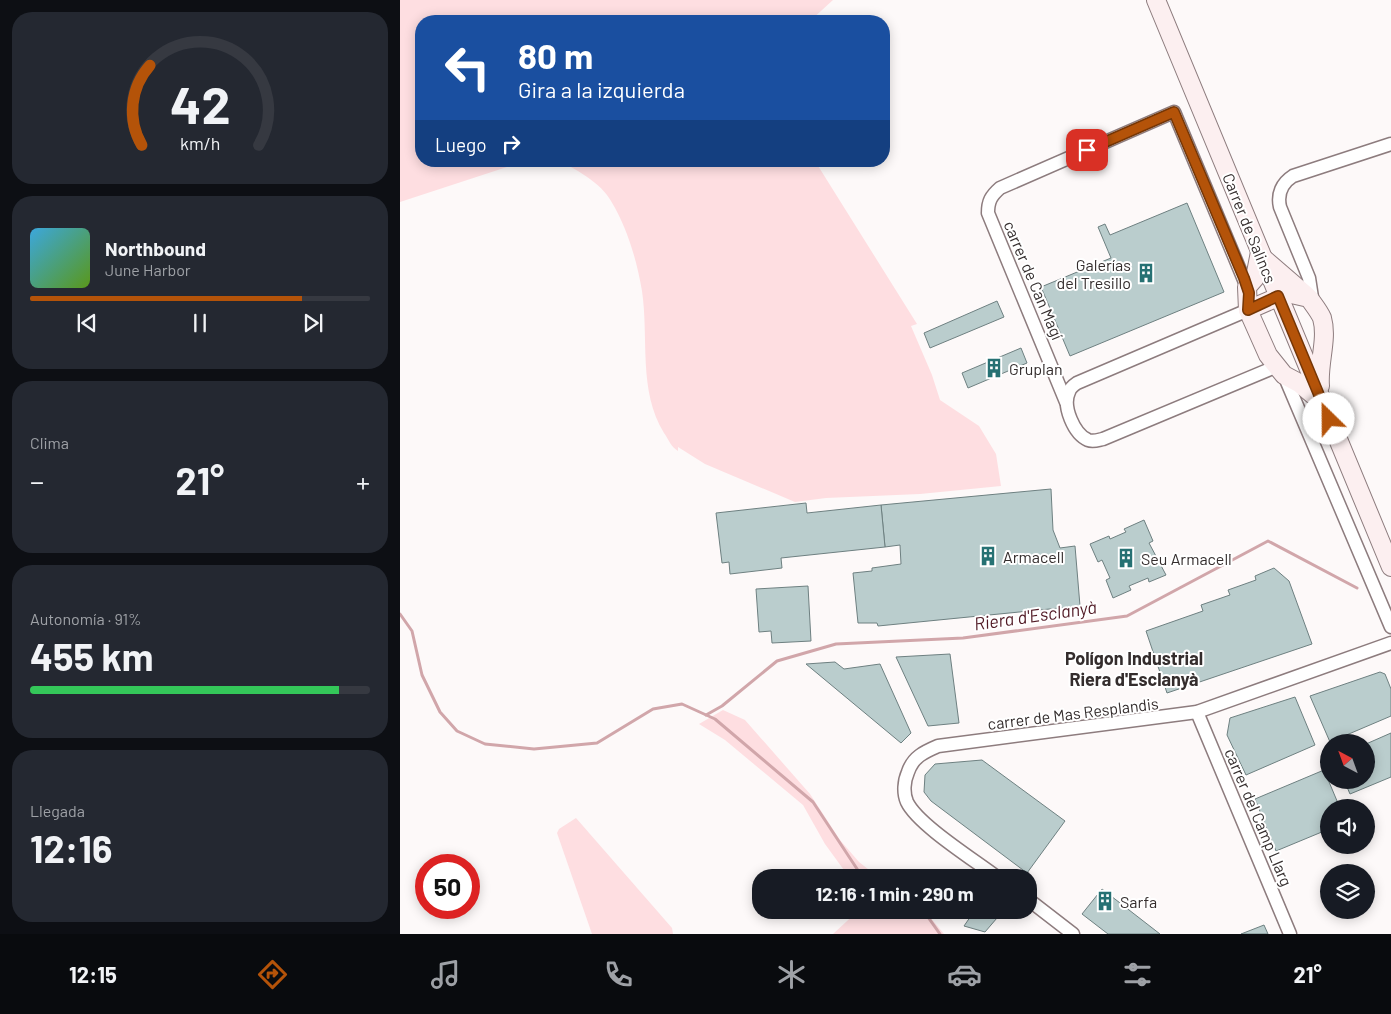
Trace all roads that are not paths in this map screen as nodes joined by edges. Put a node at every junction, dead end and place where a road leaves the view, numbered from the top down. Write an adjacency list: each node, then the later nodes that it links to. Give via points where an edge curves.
1 (1156, 0): 4 (main road, Carrer de Salincs)
2 (1174, 112): 5 (street, Carrer de Salincs); 11 (street, carrer de Can Magí, via 1000,188 992,195 988,213 994,231)
3 (1391, 144): 7 (street, via 1293,176 1281,189 1280,207 1309,278)
4 (1261, 255): 5 (main road, via 1255,278); 6 (main road, Carrer de Salincs); 7 (main road)
5 (1247, 287): 8 (main road)
6 (1278, 296): 7 (main road, via 1287,293); 8 (main road); 10 (main road, Carrer de Salincs)
7 (1311, 302): 9 (main road, via 1321,317)
8 (1248, 310): 12 (main road); 13 (street)
9 (1324, 334): 10 (main road); 15 (main road, via 1319,363)
10 (1302, 353): 12 (main road); 15 (main road, Carrer de Salincs)
11 (1054, 369): 13 (street, via 1064,379); 14 (street, carrer de Can Magí)
12 (1279, 371): 14 (street, carrer de Can Magí, via 1094,442 1079,432); 15 (main road); 17 (street)
13 (1081, 380): 14 (street, via 1069,391)
14 (1066, 402)
15 (1323, 404): 16 (main road, Carrer de Salincs)
16 (1391, 567)
17 (1391, 627)
18 (1391, 643): 19 (street, carrer de Mas Resplandis)
19 (1197, 712): 20 (street, carrer de Mas Resplandis, via 938,746 921,754 914,760 905,780 907,802 924,822); 23 (street, carrer del Camp Llarg)
20 (986, 869)
21 (1037, 906): 22 (street)
22 (1073, 934)
23 (1290, 934)

